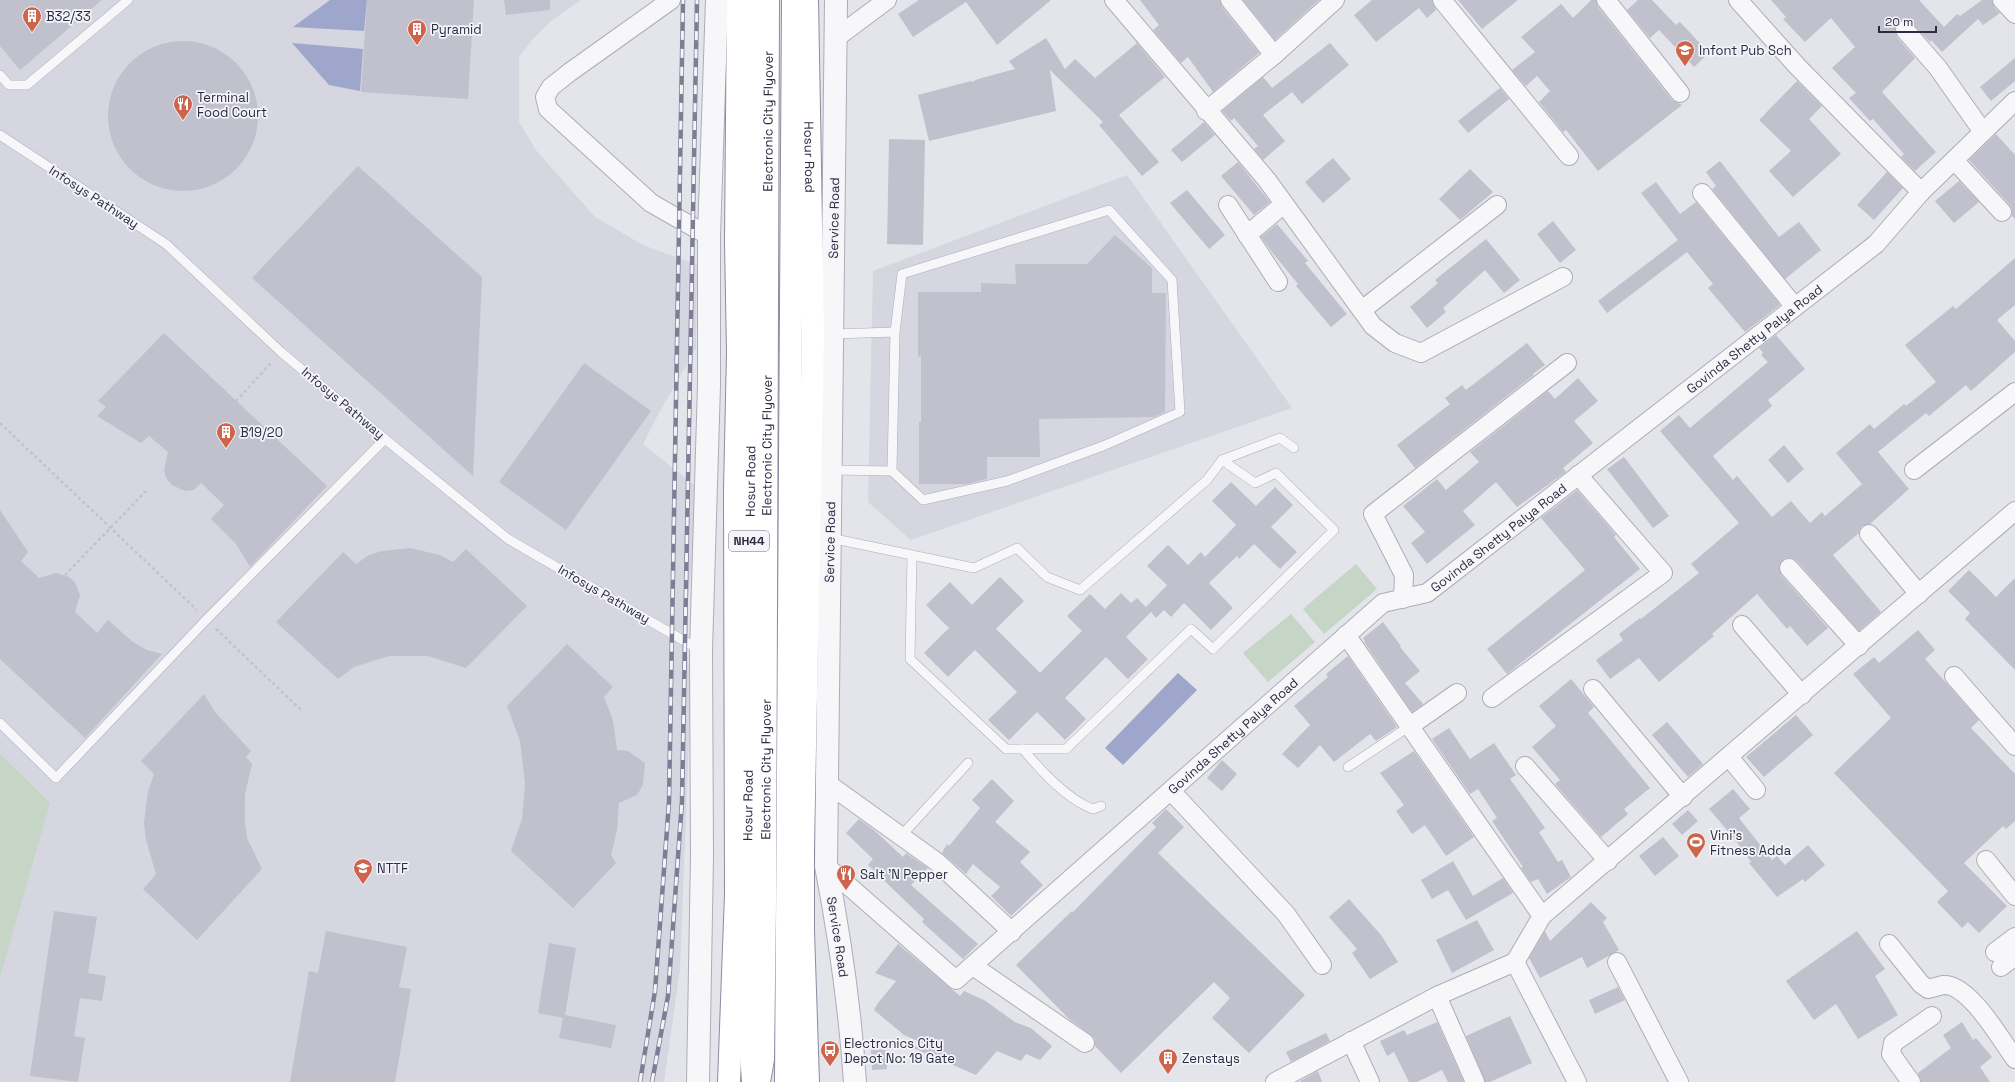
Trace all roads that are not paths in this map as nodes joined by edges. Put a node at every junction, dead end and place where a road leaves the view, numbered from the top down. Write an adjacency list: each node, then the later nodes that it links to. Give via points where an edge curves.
1 (128, 0): 22 (lane, via 27,85 9,85)
2 (671, 0): 37 (street, via 570,72 551,87 545,97 548,109 651,203)
3 (717, 0): 37 (street)
4 (738, 0): 102 (highway, via 736,894)
5 (754, 0): 103 (highway, Hosur Road / NH44, via 746,982)
6 (768, 0): 104 (highway, Electronic City Flyover, via 765,898 763,1059)
7 (793, 0): 105 (highway, Electronic City Flyover)
8 (807, 0): 106 (highway, Hosur Road, via 813,336 803,849)
9 (836, 0): 20 (street, Service Road)
10 (887, 0): 20 (street)
11 (1114, 0): 25 (street)
12 (1230, 0): 21 (street)
13 (1334, 0): 21 (street)
14 (1442, 0): 28 (street)
15 (1606, 0): 23 (street)
16 (1738, 0): 30 (street, via 1797,66)
17 (2002, 0): 18 (street)
18 (2015, 14)
19 (1905, 30): 26 (street, via 1938,68)
20 (836, 38): 43 (street, Service Road)
21 (1274, 55): 25 (street)
22 (0, 75)
23 (1680, 93)
24 (2015, 101): 26 (street, Govinda Shetty Palya Road)
25 (1206, 111): 32 (street, via 1267,180)
26 (1983, 132): 29 (street, Govinda Shetty Palya Road)
27 (0, 135): 46 (lane, Infosys Pathway, via 166,244 281,352)
28 (1569, 156)
29 (1954, 160): 30 (street, Govinda Shetty Palya Road); 35 (street)
30 (1921, 192): 40 (street, Govinda Shetty Palya Road, via 1876,244)
31 (1702, 193): 40 (street)
32 (1284, 204): 36 (street); 41 (street)
33 (1497, 205): 41 (street)
34 (1228, 206): 36 (street)
35 (2002, 212)
36 (1247, 235): 39 (street)
37 (709, 236): 63 (street, via 709,385)
38 (1563, 277): 41 (street, via 1420,353 1395,343 1373,326)
39 (1278, 282)
40 (1795, 307): 52 (street, Govinda Shetty Palya Road)
41 (1362, 310)
42 (895, 332): 43 (lane); 51 (lane); 51 (lane, via 902,274 1109,210 1172,280 1180,412 1103,446 1007,481 923,500)
43 (833, 334): 49 (street, Service Road)
44 (1567, 363): 59 (street, via 1373,514 1404,575)
45 (2015, 392): 50 (street)
46 (385, 439): 63 (lane, Infosys Pathway, via 508,539); 69 (lane, via 206,620 56,778)
47 (1294, 448): 48 (lane, via 1280,438)
48 (1222, 460): 56 (lane, via 1207,480 1080,590 1047,577 1017,548 974,568); 72 (lane, via 1255,483 1276,473 1334,530 1213,649 1191,629 1066,749)
49 (831, 470): 51 (lane); 55 (street, Service Road)
50 (1914, 470)
51 (892, 471)
52 (1578, 475): 59 (street, Govinda Shetty Palya Road, via 1427,593); 68 (street, via 1663,573)
53 (2015, 511): 58 (street)
54 (1869, 534): 58 (street)
55 (830, 538): 56 (lane); 77 (street, Service Road)
56 (912, 555): 72 (lane, via 910,659 1006,749)
57 (1789, 568): 62 (street)
58 (1919, 594): 62 (street)
59 (1402, 599): 61 (street, Govinda Shetty Palya Road, via 1383,603)
60 (1742, 626): 67 (street)
61 (1346, 635): 70 (street); 79 (street, Govinda Shetty Palya Road)
62 (1859, 646): 67 (street)
63 (701, 650): 101 (street, via 702,856)
64 (1954, 676): 71 (street)
65 (1593, 689): 80 (street)
66 (1457, 693): 70 (street)
67 (1802, 695): 73 (street)
68 (1492, 698)
69 (0, 723)
70 (1410, 726): 76 (lane); 87 (street)
71 (2015, 746)
72 (1023, 749): 81 (lane, via 1080,804 1093,809)
73 (1729, 757): 78 (street); 80 (street)
74 (968, 763): 82 (lane)
75 (1524, 766): 84 (street)
76 (1348, 767)
77 (827, 783): 82 (street); 85 (street, Service Road)
78 (1756, 790)
79 (1171, 791): 88 (street, Govinda Shetty Palya Road); 94 (street, via 1286,914)
80 (1683, 797): 84 (street)
81 (1101, 806)
82 (901, 836): 88 (street, via 937,862)
83 (1986, 860): 86 (street)
84 (1608, 861): 87 (street)
85 (826, 866): 95 (street, Govinda Shetty Palya Road, via 956,980); 107 (street, Service Road, via 852,1029)
86 (2015, 896)
87 (1542, 916): 92 (street)
88 (1012, 932): 95 (street, Govinda Shetty Palya Road)
89 (2015, 937): 91 (street)
90 (1889, 944): 100 (street, via 1921,984 1928,989 1943,985 1967,996)
91 (2004, 958)
92 (1515, 962): 96 (street); 111 (street)
93 (1616, 962): 112 (street)
94 (1322, 965)
95 (973, 966): 99 (street)
96 (1436, 996): 98 (street); 110 (street)
97 (1932, 1016): 113 (street, via 1893,1043 1891,1054)
98 (1351, 1042): 108 (street); 109 (street)
99 (1085, 1043)
100 (2015, 1059)
101 (697, 1082)
102 (729, 1082)
103 (753, 1082)
104 (759, 1082)
105 (786, 1082)
106 (808, 1082)
107 (855, 1082)
108 (1275, 1082)
109 (1370, 1082)
110 (1475, 1082)
111 (1577, 1082)
112 (1679, 1082)
113 (1911, 1082)

